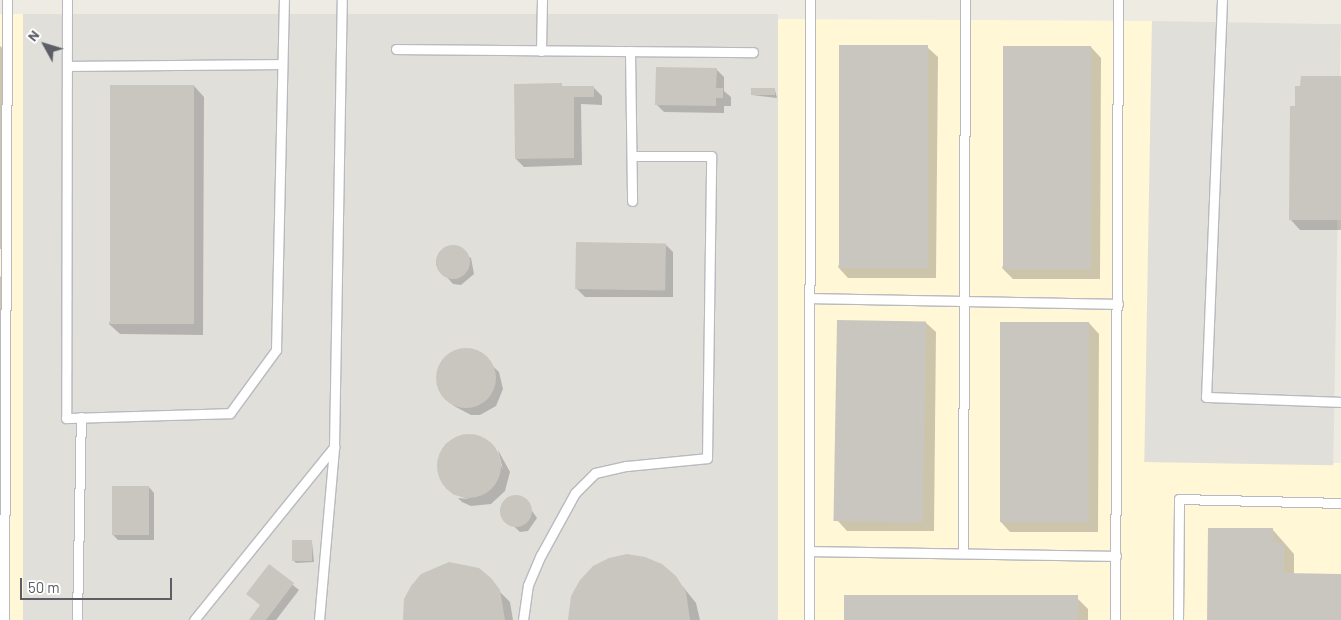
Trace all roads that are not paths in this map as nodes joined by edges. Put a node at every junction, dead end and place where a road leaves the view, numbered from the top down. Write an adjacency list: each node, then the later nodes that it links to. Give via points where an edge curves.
1 (7, 0): 24 (lane)
2 (67, 0): 15 (lane)
3 (284, 0): 14 (lane)
4 (342, 0): 23 (lane)
5 (542, 0): 11 (lane)
6 (810, 0): 18 (lane)
7 (965, 0): 19 (lane)
8 (1118, 0): 20 (lane)
9 (1222, 0): 21 (lane, via 1206,397)
10 (396, 49): 11 (lane)
11 (541, 51): 12 (lane)
12 (630, 51): 13 (lane); 16 (lane)
13 (753, 52)
14 (282, 64): 15 (lane); 22 (lane, via 276,350 230,413)
15 (67, 66): 22 (lane, via 66,418)
16 (632, 156): 17 (lane); 33 (lane, via 711,156 707,458 626,466 595,473 575,493 541,555 528,585)
17 (632, 201)
18 (810, 298): 19 (lane); 26 (lane)
19 (964, 299): 20 (lane); 27 (lane)
20 (1118, 304): 28 (lane)
21 (1341, 402)
22 (81, 417): 30 (lane)
23 (334, 448): 31 (lane); 32 (lane)
24 (2, 484): 29 (lane)
25 (1341, 503): 36 (lane, via 1179,498)
26 (809, 551): 27 (lane); 34 (lane)
27 (963, 552): 28 (lane)
28 (1116, 556): 35 (lane)
29 (4, 620)
30 (77, 620)
31 (194, 620)
32 (319, 620)
33 (523, 620)
34 (809, 620)
35 (1115, 620)
36 (1178, 620)

